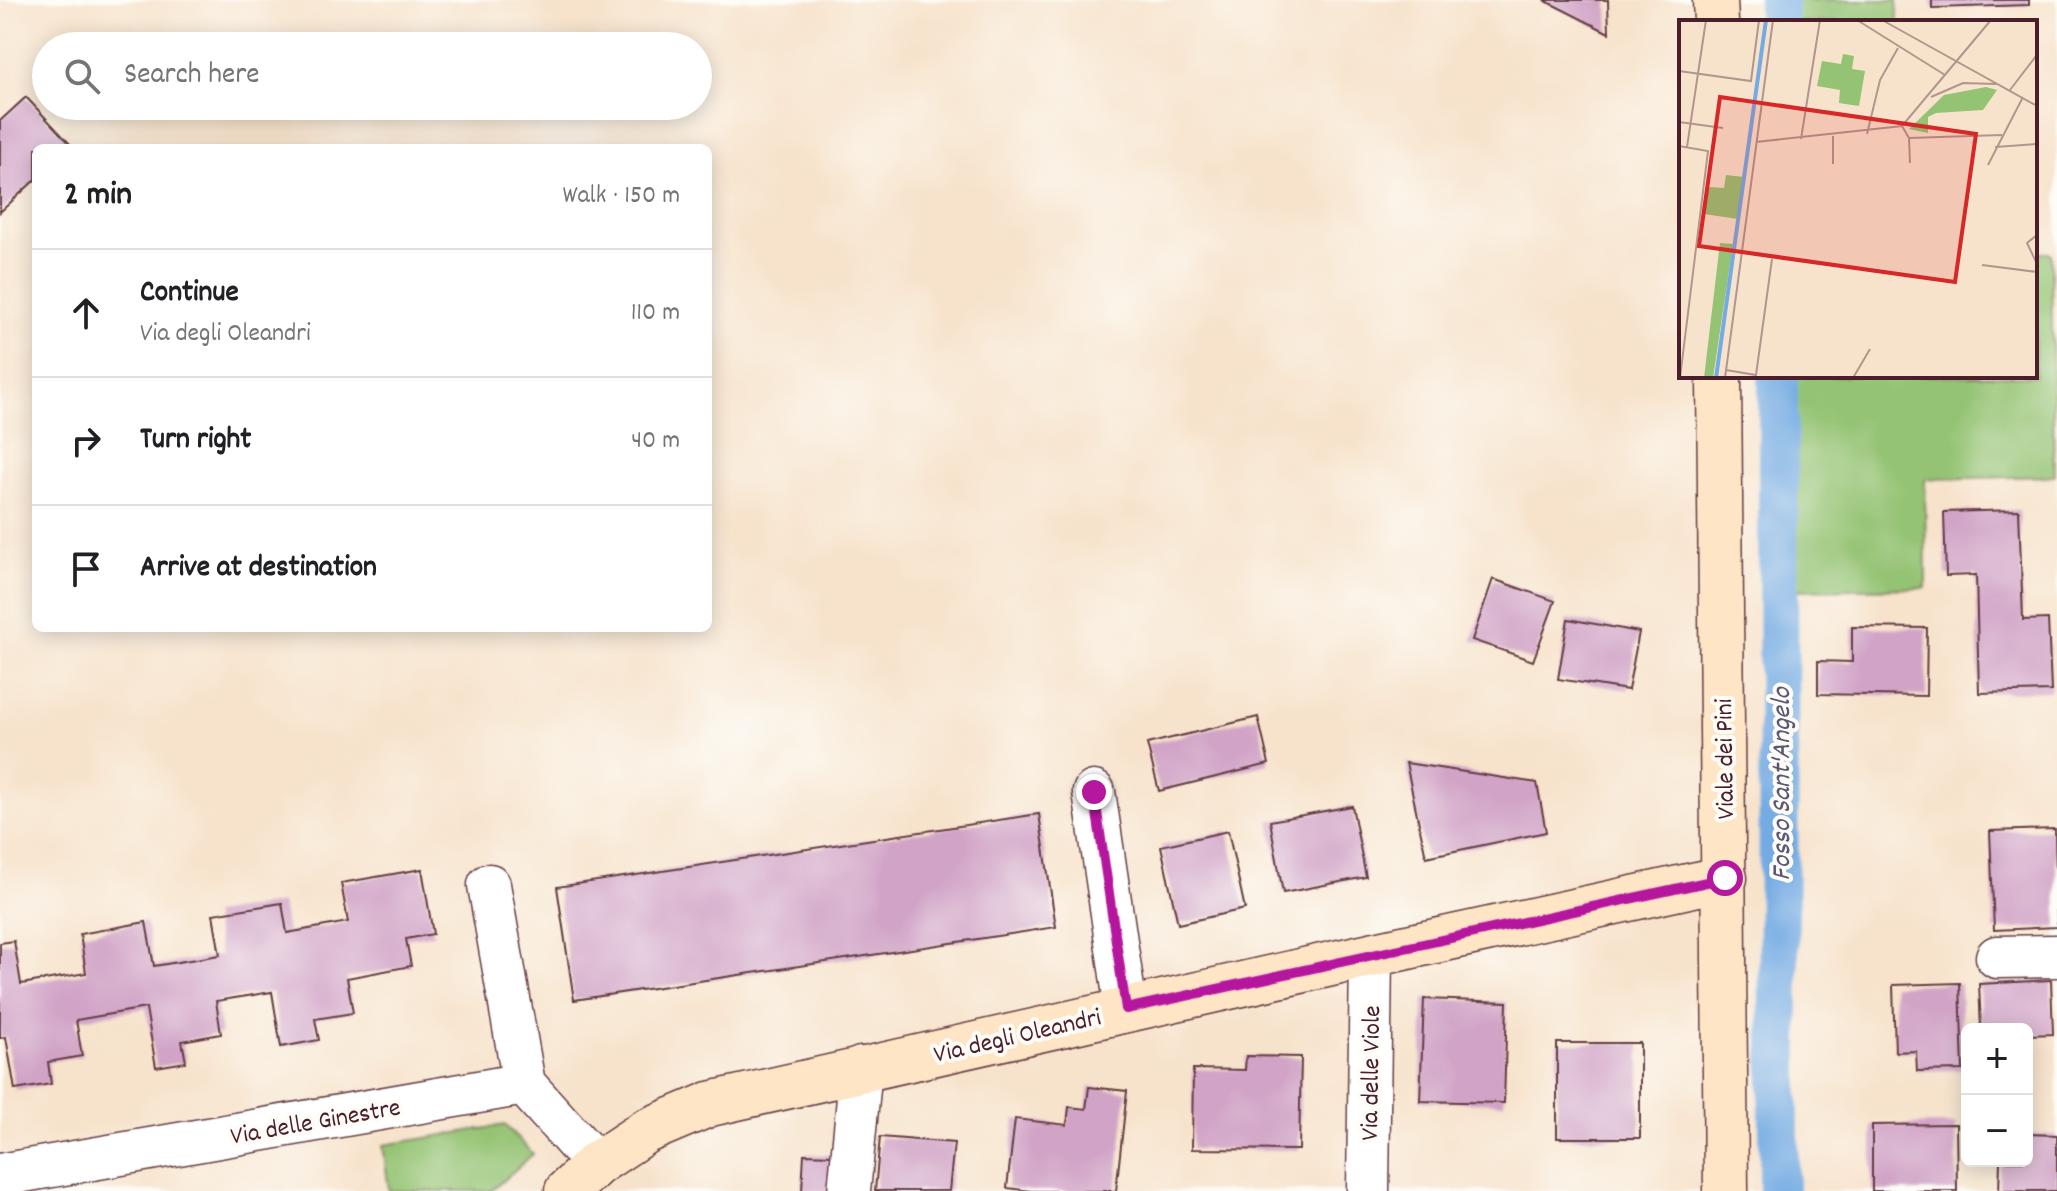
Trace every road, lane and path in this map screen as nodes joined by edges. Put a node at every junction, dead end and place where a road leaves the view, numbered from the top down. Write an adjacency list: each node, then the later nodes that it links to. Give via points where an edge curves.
1 (1715, 0): 2 (street)
2 (1716, 20)
3 (1719, 378): 5 (street, Viale dei Pini)
4 (1094, 792): 10 (street)
5 (1725, 878): 7 (street, Via degli Oleandri); 17 (street, Viale dei Pini)
6 (489, 885): 12 (street)
7 (1371, 955): 10 (street, Via degli Oleandri); 16 (street, Via delle Viole)
8 (2057, 956): 9 (street)
9 (1997, 957)
10 (1126, 1009): 11 (street, Via degli Oleandri)
11 (861, 1068): 14 (street, Via degli Oleandri, via 710,1104 646,1131); 15 (street)
12 (524, 1084): 13 (street, Via delle Ginestre); 14 (street)
13 (0, 1175)
14 (582, 1177)
15 (849, 1191)
16 (1368, 1191)
17 (1726, 1191)

